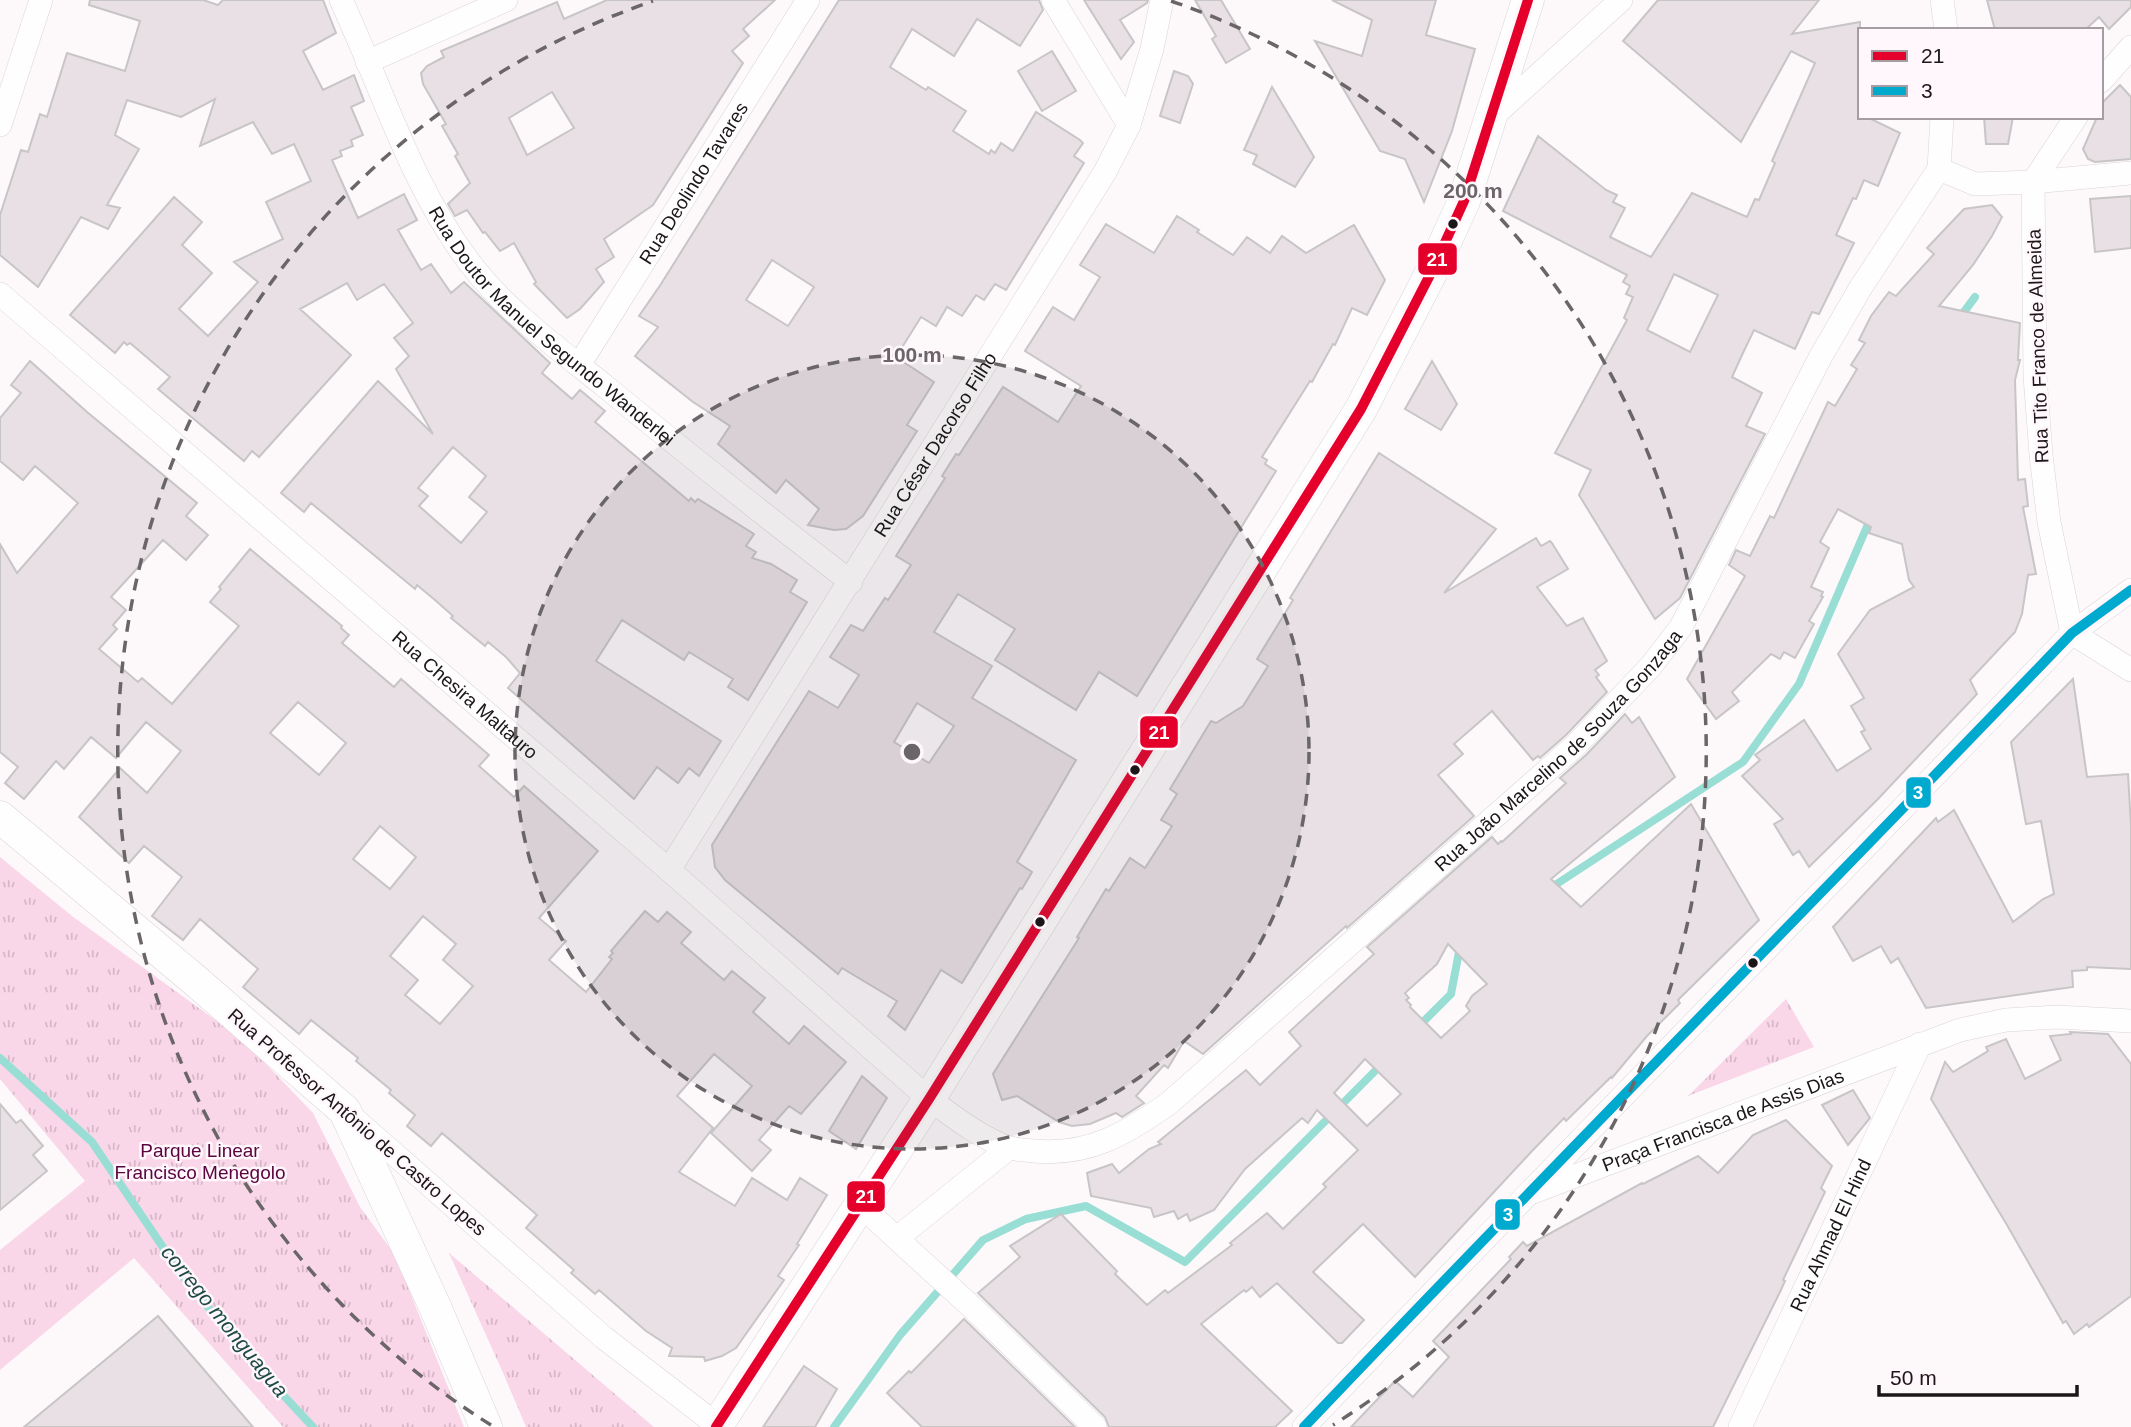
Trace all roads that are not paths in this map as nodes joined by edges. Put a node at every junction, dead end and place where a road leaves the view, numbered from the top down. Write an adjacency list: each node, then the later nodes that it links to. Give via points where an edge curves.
1 (41, 0): 17 (street)
2 (341, 0): 12 (street, Rua Doutor Manuel Segundo Wanderlei)
3 (506, 0): 12 (street)
4 (808, 0): 23 (street, Rua Deolindo Tavares)
5 (1053, 0): 18 (street)
6 (1162, 0): 18 (street, Rua César Dacorso Filho)
7 (1528, 0): 14 (main road)
8 (1621, 0): 14 (street)
9 (1942, 0): 10 (street)
10 (1946, 28)
11 (2131, 47): 13 (street)
12 (367, 62): 23 (street, Rua Doutor Manuel Segundo Wanderlei, via 434,210 470,263 514,310)
13 (2103, 79)
14 (1490, 119): 32 (main road, via 1464,201 1438,260 1361,409)
15 (1942, 119): 19 (street)
16 (2075, 119): 21 (street)
17 (0, 125)
18 (1129, 125): 24 (street, Rua César Dacorso Filho, via 1105,172)
19 (1939, 169): 21 (street, via 1975,184); 34 (street, Rua João Marcelino de Souza Gonzaga, via 1821,356 1681,627 1633,686 1576,744 1168,1104 1127,1132 1088,1147 1050,1152)
20 (2131, 173): 21 (street)
21 (2033, 182): 26 (street, Rua Tito Franco de Almeida, via 2040,455)
22 (0, 294): 29 (street, Rua Chesira Maltauro)
23 (579, 365): 24 (street, Rua Doutor Manuel Segundo Wanderlei)
24 (851, 582): 29 (street, Rua César Dacorso Filho)
25 (2131, 590): 26 (street)
26 (2072, 633): 27 (street); 35 (street)
27 (2131, 670)
28 (0, 817): 33 (main road, Rua Professor Antônio de Castro Lopes)
29 (669, 870): 32 (street, Rua Chesira Maltauro)
30 (2131, 1021): 31 (street, Praça Francisca de Assis Dias, via 2006,1020)
31 (1920, 1044): 35 (street, Praça Francisca de Assis Dias); 42 (street, Rua Ahmad El Hind)
32 (929, 1099): 34 (street, Rua João Marcelino de Souza Gonzaga); 36 (main road)
33 (345, 1111): 38 (street, Rua Professor Antônio de Castro Lopes, via 603,1337); 39 (main road)
34 (1009, 1148): 37 (street)
35 (1527, 1194): 41 (street)
36 (860, 1205): 37 (street); 38 (main road)
37 (903, 1244): 40 (street)
38 (717, 1426)
39 (486, 1427)
40 (1095, 1427)
41 (1304, 1427)
42 (1740, 1427)

